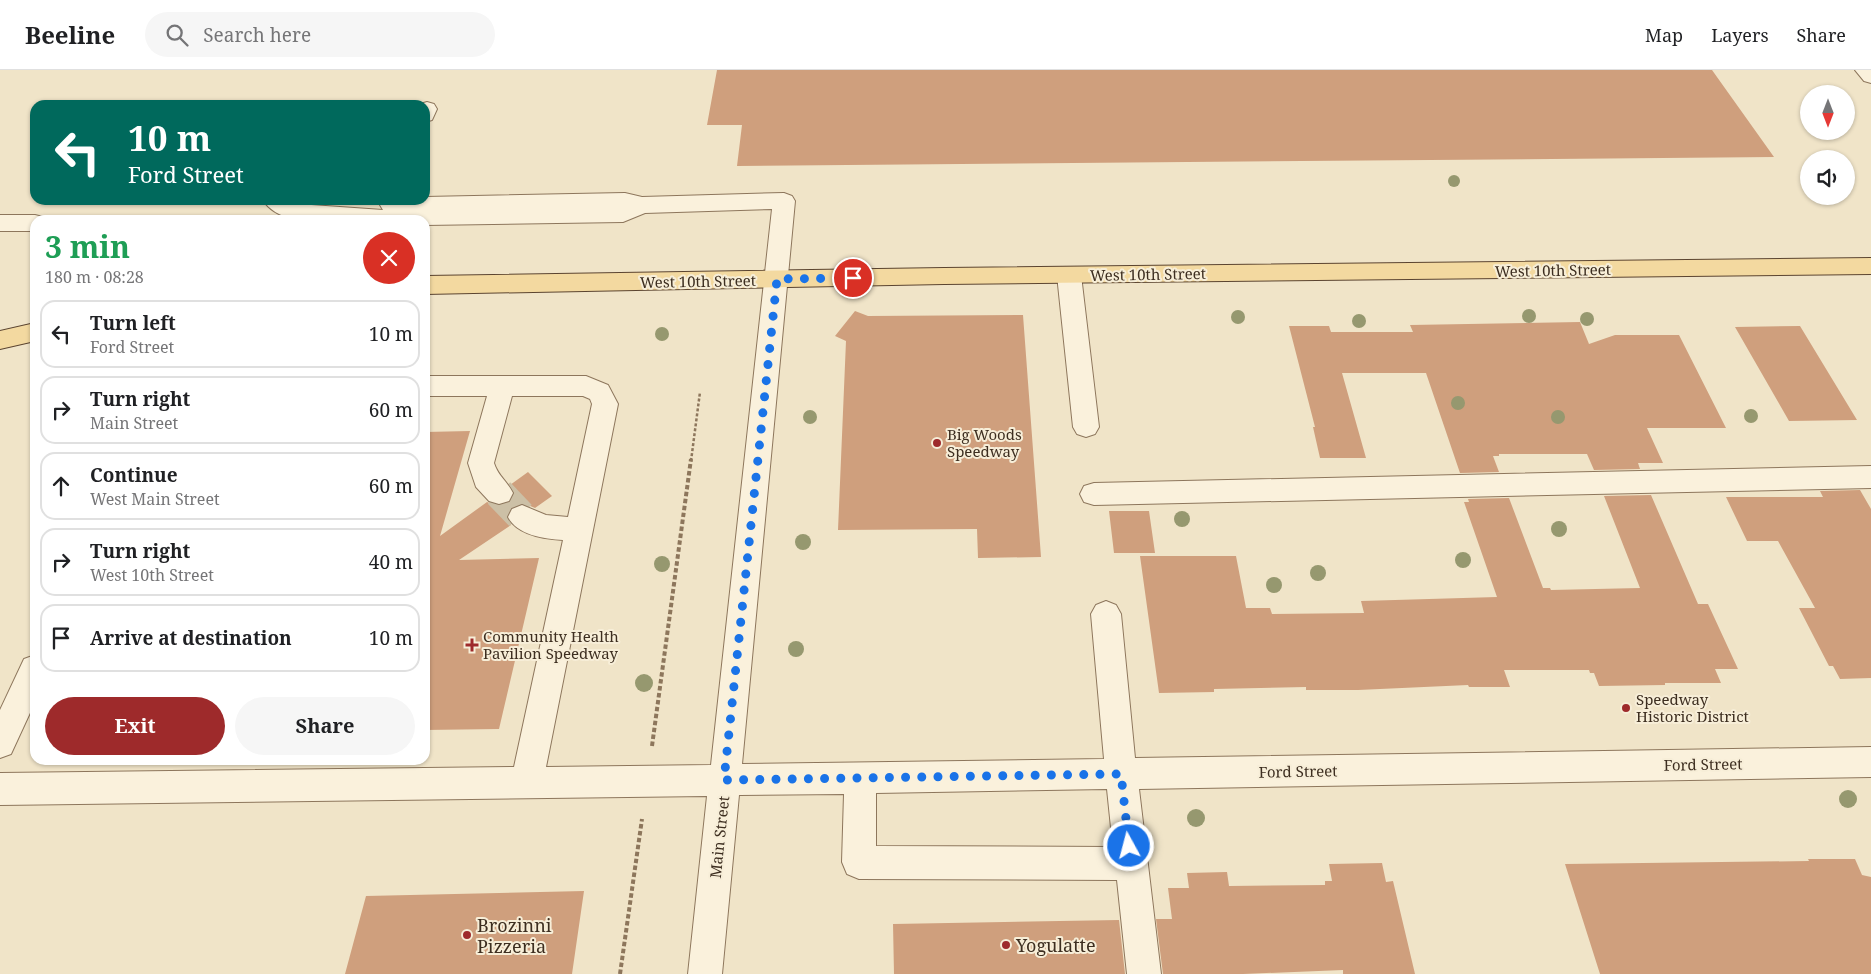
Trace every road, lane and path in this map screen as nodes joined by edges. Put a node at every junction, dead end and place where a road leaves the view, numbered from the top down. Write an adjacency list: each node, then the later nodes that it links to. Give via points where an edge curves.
1 (1865, 70): 2 (street)
2 (1871, 77)
3 (283, 205): 6 (street, via 292,210)
4 (391, 205): 5 (street)
5 (417, 211): 7 (street); 12 (street, Main Street, via 623,214 642,205 784,200)
6 (340, 215)
7 (389, 215)
8 (0, 223): 9 (street)
9 (30, 223)
10 (1871, 266): 11 (main road, West 10th Street)
11 (1068, 275): 12 (main road, West 10th Street); 19 (street)
12 (777, 279): 13 (main road, West 10th Street); 31 (street, Main Street)
13 (430, 285)
14 (30, 333): 15 (main road)
15 (0, 340)
16 (430, 386): 17 (street)
17 (502, 386): 21 (street, via 481,463 485,479); 24 (street, via 586,386 599,392 605,404)
18 (700, 392): 32 (path)
19 (1086, 427)
20 (1871, 478): 22 (street)
21 (498, 493)
22 (1094, 494)
23 (522, 517): 24 (street, via 544,527)
24 (580, 529): 33 (street)
25 (1106, 614): 29 (street)
26 (30, 680): 27 (street)
27 (0, 743)
28 (1871, 762): 29 (street, Ford Street)
29 (1121, 774): 30 (street, Ford Street); 35 (street)
30 (860, 778): 31 (street, Ford Street); 35 (street, via 859,862)
31 (724, 780): 32 (street, Ford Street); 37 (street, Main Street)
32 (647, 781): 33 (street, Ford Street); 36 (path)
33 (528, 782): 34 (street, Ford Street)
34 (0, 789)
35 (1131, 864): 38 (street)
36 (620, 974)
37 (705, 974)
38 (1144, 974)

